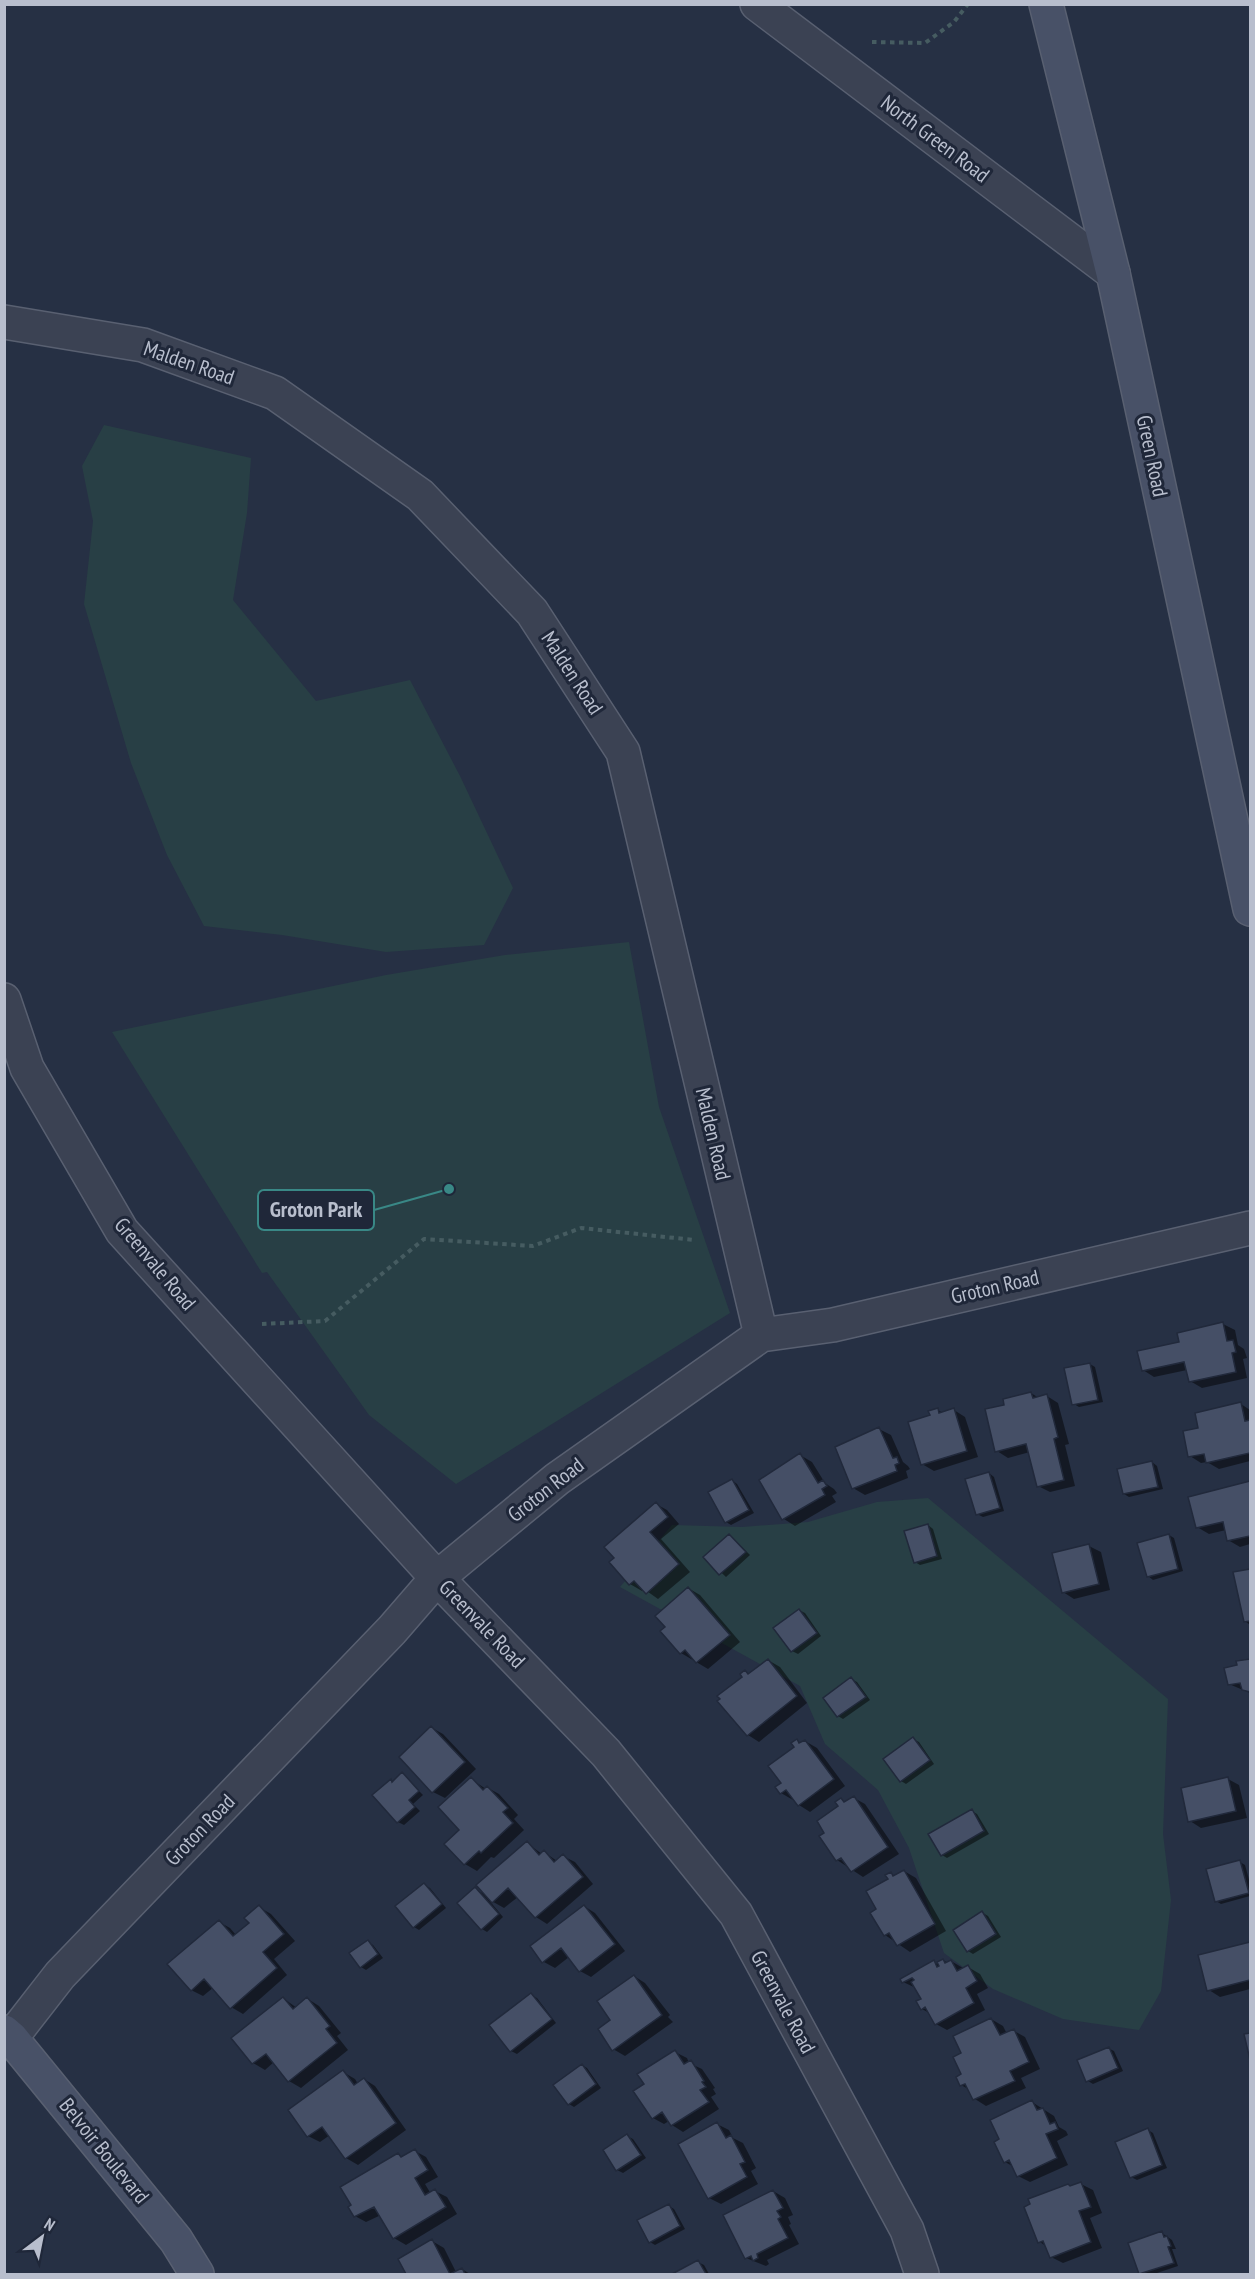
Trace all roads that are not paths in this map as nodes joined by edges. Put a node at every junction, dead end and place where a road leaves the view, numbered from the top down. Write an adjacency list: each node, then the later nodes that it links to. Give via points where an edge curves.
1 (757, 4): 3 (street, North Green Road)
2 (1046, 4): 3 (main road, Green Road)
3 (1113, 273): 5 (main road, Green Road)
4 (4, 322): 8 (street, Malden Road, via 143,345 275,393 420,495 532,612 623,752)
5 (1251, 909)
6 (4, 1000): 9 (street, Greenvale Road, via 27,1068 122,1231)
7 (1251, 1228): 8 (street, Groton Road, via 844,1322)
8 (761, 1335): 9 (street, Groton Road, via 557,1479)
9 (437, 1578): 10 (street, Groton Road, via 392,1630 60,1975); 12 (street, Greenvale Road, via 606,1753 736,1914 907,2230)
10 (8, 2035): 11 (main road, Belvoir Boulevard, via 176,2240)
11 (197, 2274)
12 (922, 2274)

